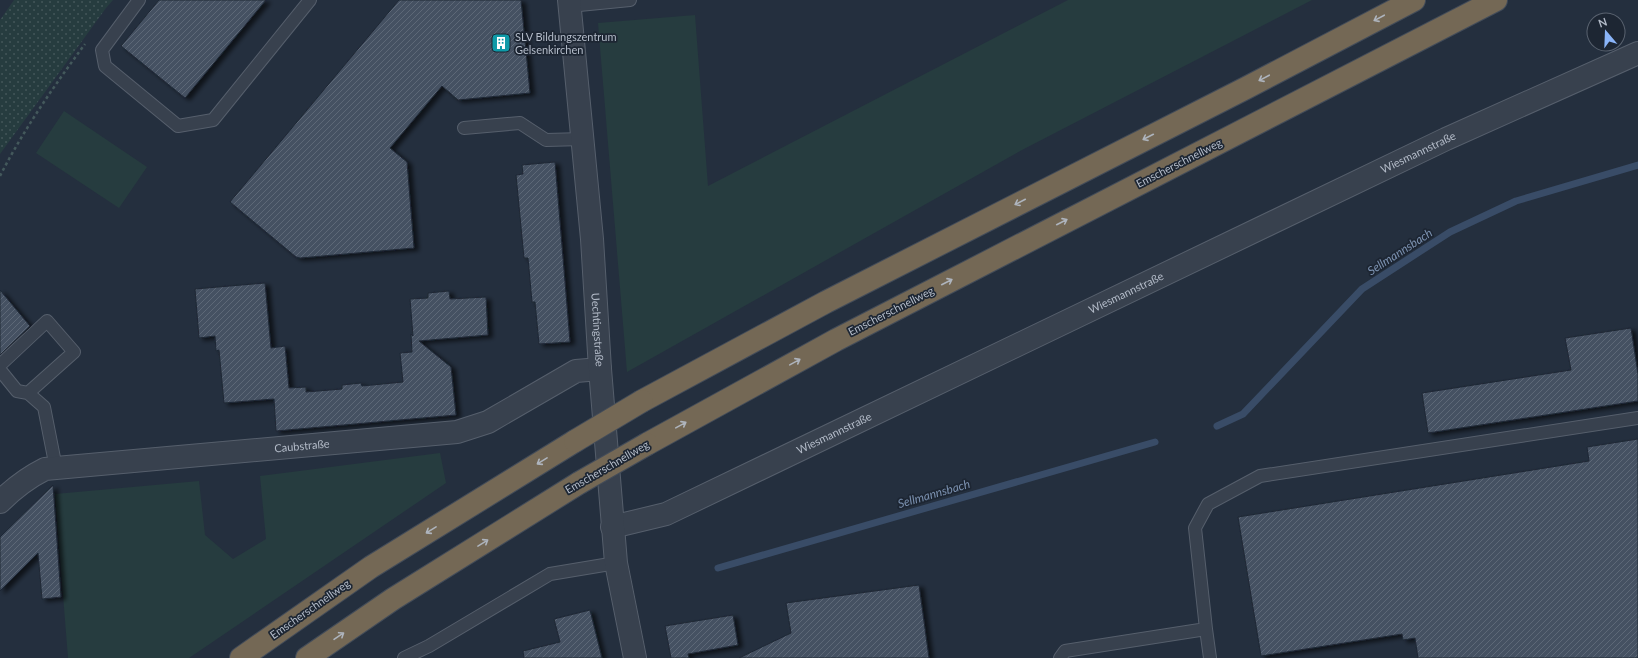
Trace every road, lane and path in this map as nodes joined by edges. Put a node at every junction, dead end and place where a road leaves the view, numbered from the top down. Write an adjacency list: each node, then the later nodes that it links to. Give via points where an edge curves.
1 (139, 0): 2 (lane, via 102,50 105,66 178,126 213,120)
2 (310, 0)
3 (630, 0): 6 (lane)
4 (1414, 0): 22 (highway, Emscherschnellweg, one-way to 22, bridge, via 826,302 642,401 371,567)
5 (1496, 0): 23 (highway, Emscherschnellweg, one-way to 5, bridge, via 392,599 647,444 836,340)
6 (569, 3): 10 (street, Uechtingstraße)
7 (85, 43): 11 (path, via 19,141)
8 (1638, 53): 19 (street, Wiesmannstraße, via 1446,139 666,514)
9 (464, 128): 10 (lane, via 520,122 546,140)
10 (583, 139): 13 (street, Uechtingstraße)
11 (0, 176)
12 (0, 365): 15 (lane, via 47,320 74,352)
13 (600, 369): 17 (street, Caubstraße, via 576,371 488,422 457,432); 19 (street, Uechtingstraße)
14 (0, 370): 15 (lane, via 18,391)
15 (28, 393): 17 (lane, via 44,407)
16 (1638, 418): 21 (lane, via 1260,476 1208,504 1195,528)
17 (56, 468): 18 (street, Caubstraße, via 45,469 30,476)
18 (0, 502)
19 (612, 527): 20 (street, Uechtingstraße)
20 (616, 563): 24 (lane, via 550,574 429,646); 25 (street, Uechtingstraße)
21 (1206, 629): 26 (lane, via 1065,651); 27 (lane)
22 (241, 658)
23 (306, 658)
24 (404, 658)
25 (635, 658)
26 (1060, 658)
27 (1210, 658)

